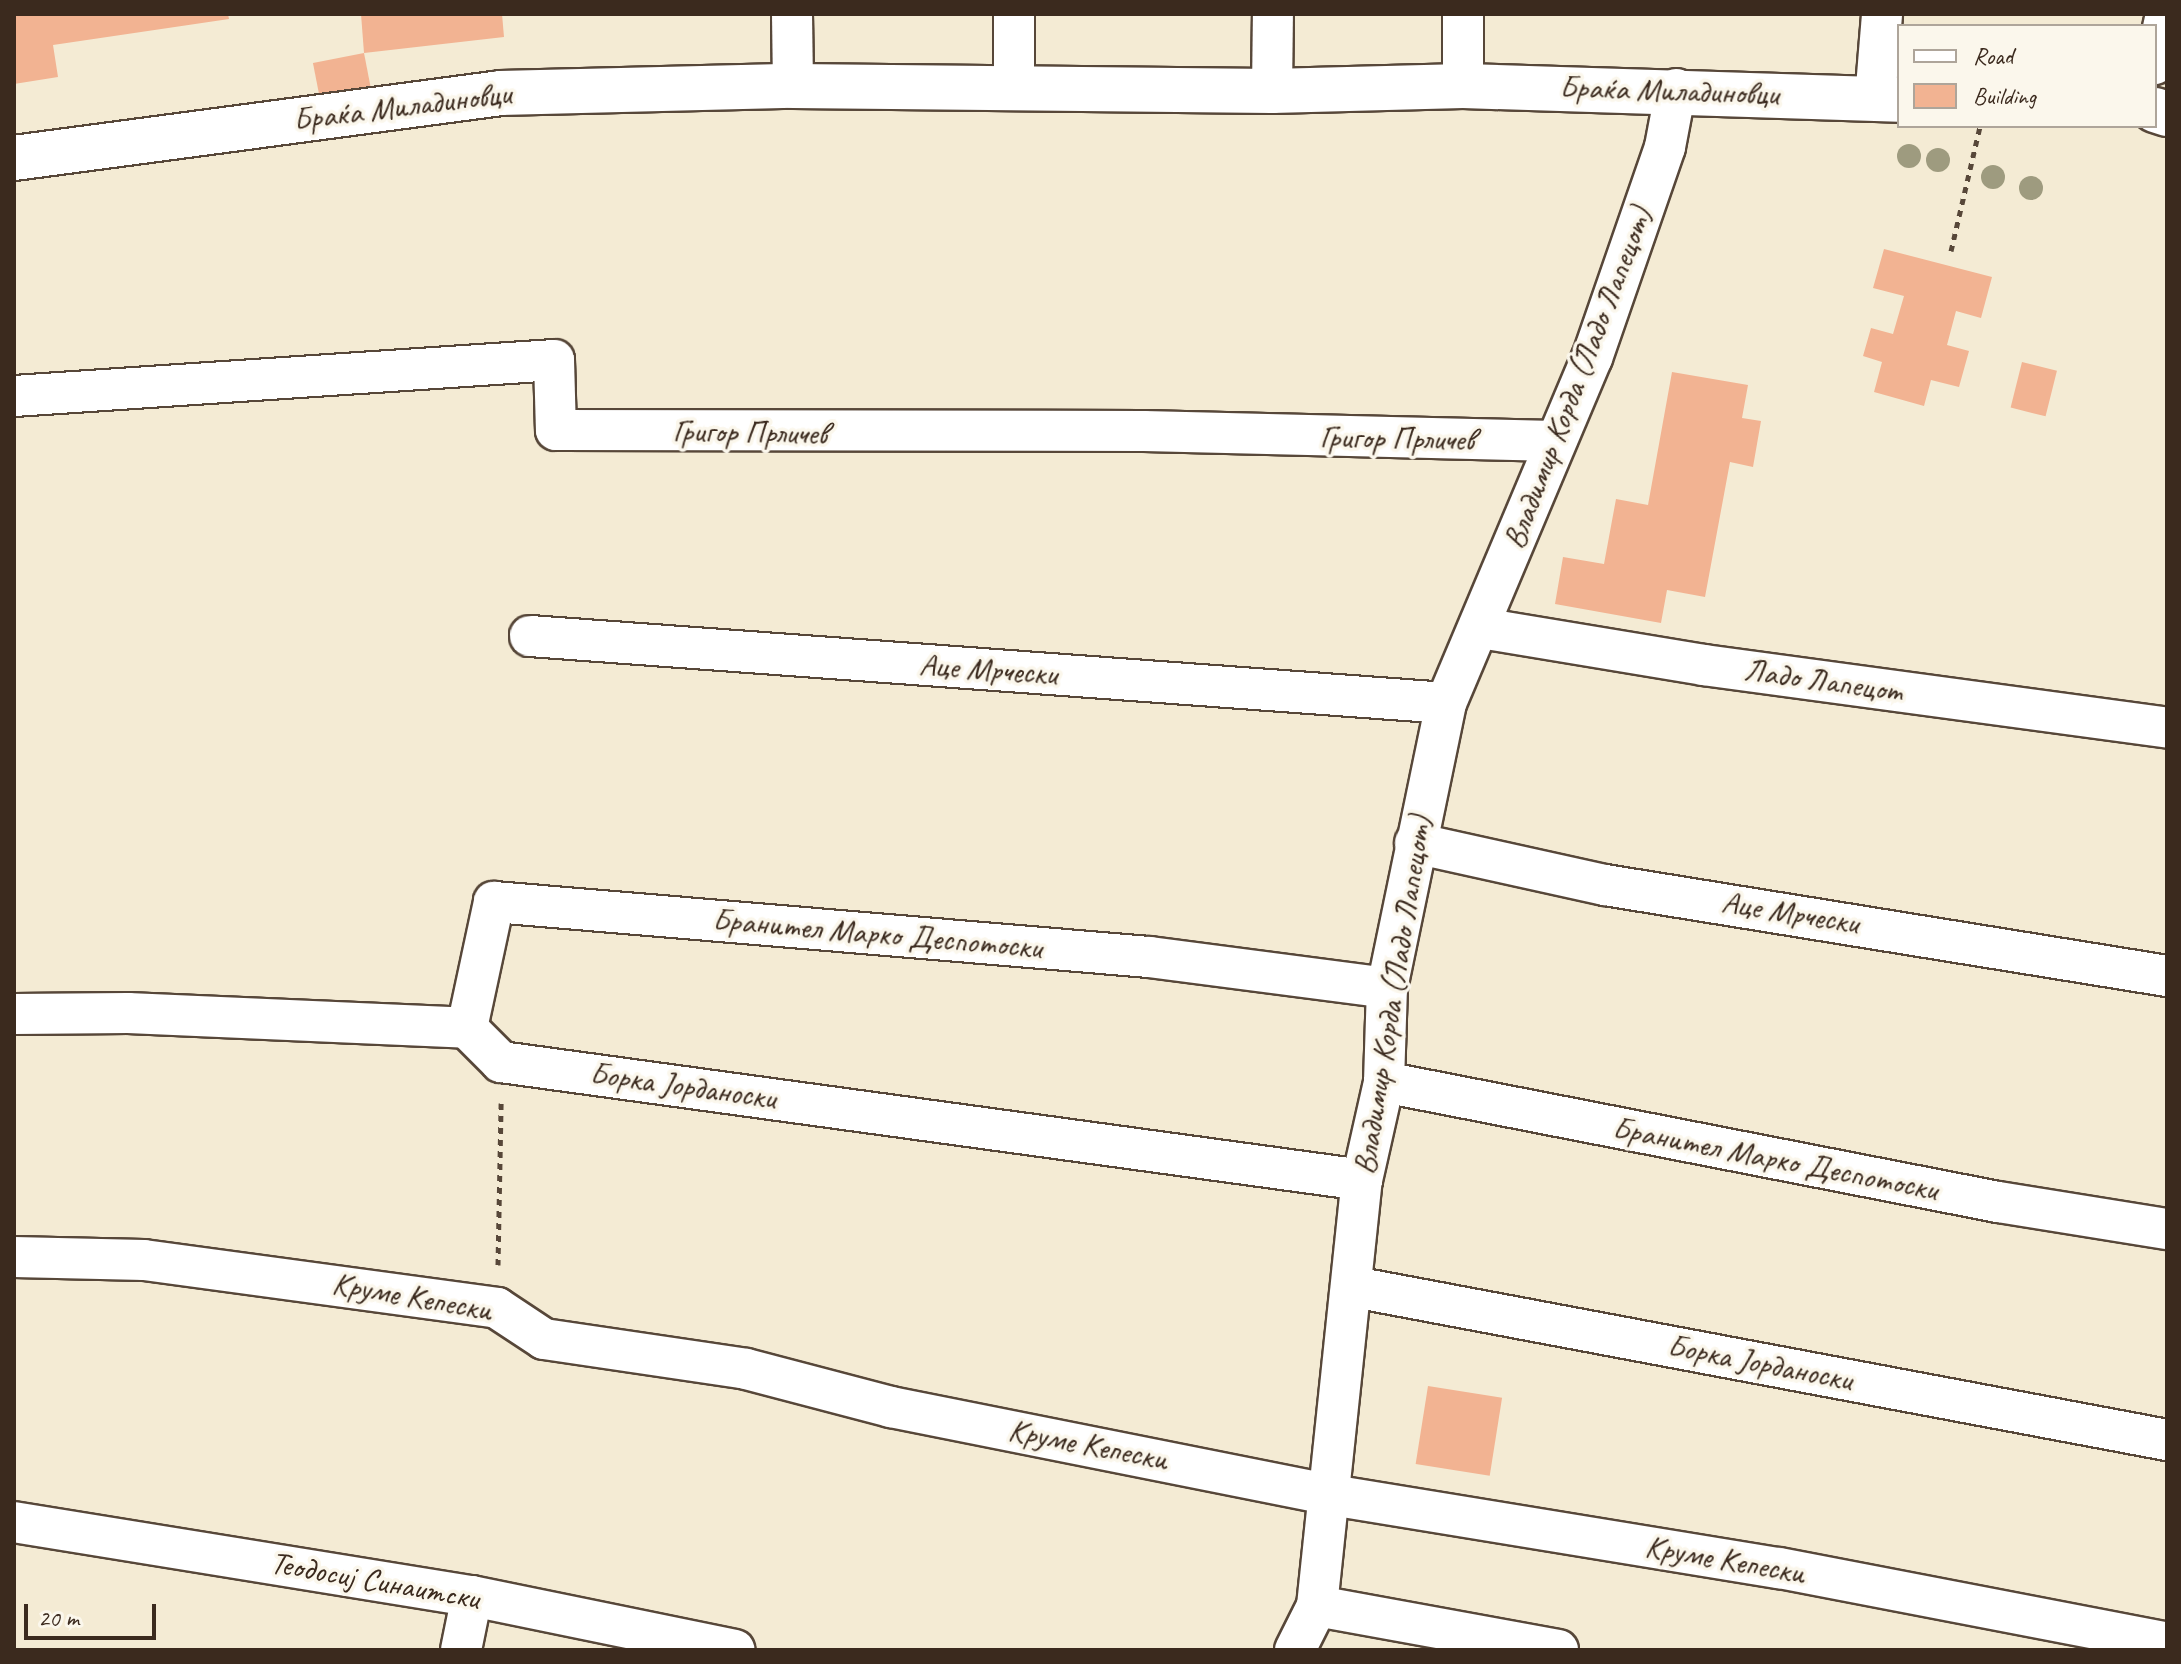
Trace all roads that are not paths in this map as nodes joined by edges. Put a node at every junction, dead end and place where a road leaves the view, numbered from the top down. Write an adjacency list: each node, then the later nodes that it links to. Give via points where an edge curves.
1 (792, 14): 8 (street)
2 (1014, 14): 11 (street)
3 (1273, 14): 12 (street)
4 (1463, 14): 9 (street)
5 (1882, 14): 13 (street, Браќа Миладиновци)
6 (2166, 14): 7 (street)
7 (2157, 55)
8 (793, 86): 11 (street, Браќа Миладиновци); 14 (street, Браќа Миладиновци, via 500,93)
9 (1463, 86): 10 (street, Браќа Миладиновци); 12 (street, Браќа Миладиновци)
10 (1676, 89): 13 (street, Браќа Миладиновци); 16 (street, Владимир Корда (Ладо Лапецот), via 1665,147 1627,259)
11 (1014, 90): 12 (street, Браќа Миладиновци)
12 (1272, 91)
13 (1887, 100)
14 (14, 158)
15 (14, 396): 16 (street, Григор Прличев, via 554,360 556,430 1144,431)
16 (1555, 441): 17 (street, Владимир Корда (Ладо Лапецот))
17 (1481, 628): 19 (street, Владимир Корда (Ладо Лапецот)); 20 (street, Ладо Лапецот, via 1704,665)
18 (530, 636): 19 (street, Аце Мрчески)
19 (1446, 703): 21 (street, Владимир Корда (Ладо Лапецот))
20 (2167, 728)
21 (1415, 843): 22 (street, Аце Мрчески, via 1605,885); 23 (street, Владимир Корда (Ладо Лапецот))
22 (2167, 976)
23 (1387, 988): 25 (street, Бранител Марко Деспотоски, via 1149,957 494,902); 26 (street, Владимир Корда (Ладо Лапецот))
24 (14, 1014): 25 (street, via 128,1013)
25 (467, 1028): 27 (street, Борка Јорданоски, via 501,1062)
26 (1384, 1082): 27 (street, Владимир Корда (Ладо Лапецот)); 28 (street, Бранител Марко Деспотоски, via 1998,1202)
27 (1362, 1180): 30 (street, Владимир Корда (Ладо Лапецот))
28 (2167, 1229)
29 (14, 1257): 32 (street, Круме Кепески, via 144,1260 497,1308 544,1339 746,1369 891,1407)
30 (1354, 1287): 31 (street, Борка Јорданоски); 32 (street, Владимир Корда (Ладо Лапецот))
31 (2167, 1440)
32 (1325, 1494): 35 (street, Владимир Корда (Ладо Лапецот)); 36 (street, Круме Кепески, via 1779,1568)
33 (14, 1522): 34 (street, Теодосиј Синаитски)
34 (472, 1596): 37 (street); 38 (street, Теодосиј Синаитски)
35 (1317, 1606): 39 (street, Владимир Корда (Ладо Лапецот)); 40 (street)
36 (2167, 1643)
37 (461, 1650)
38 (734, 1650)
39 (1295, 1650)
40 (1558, 1650)

